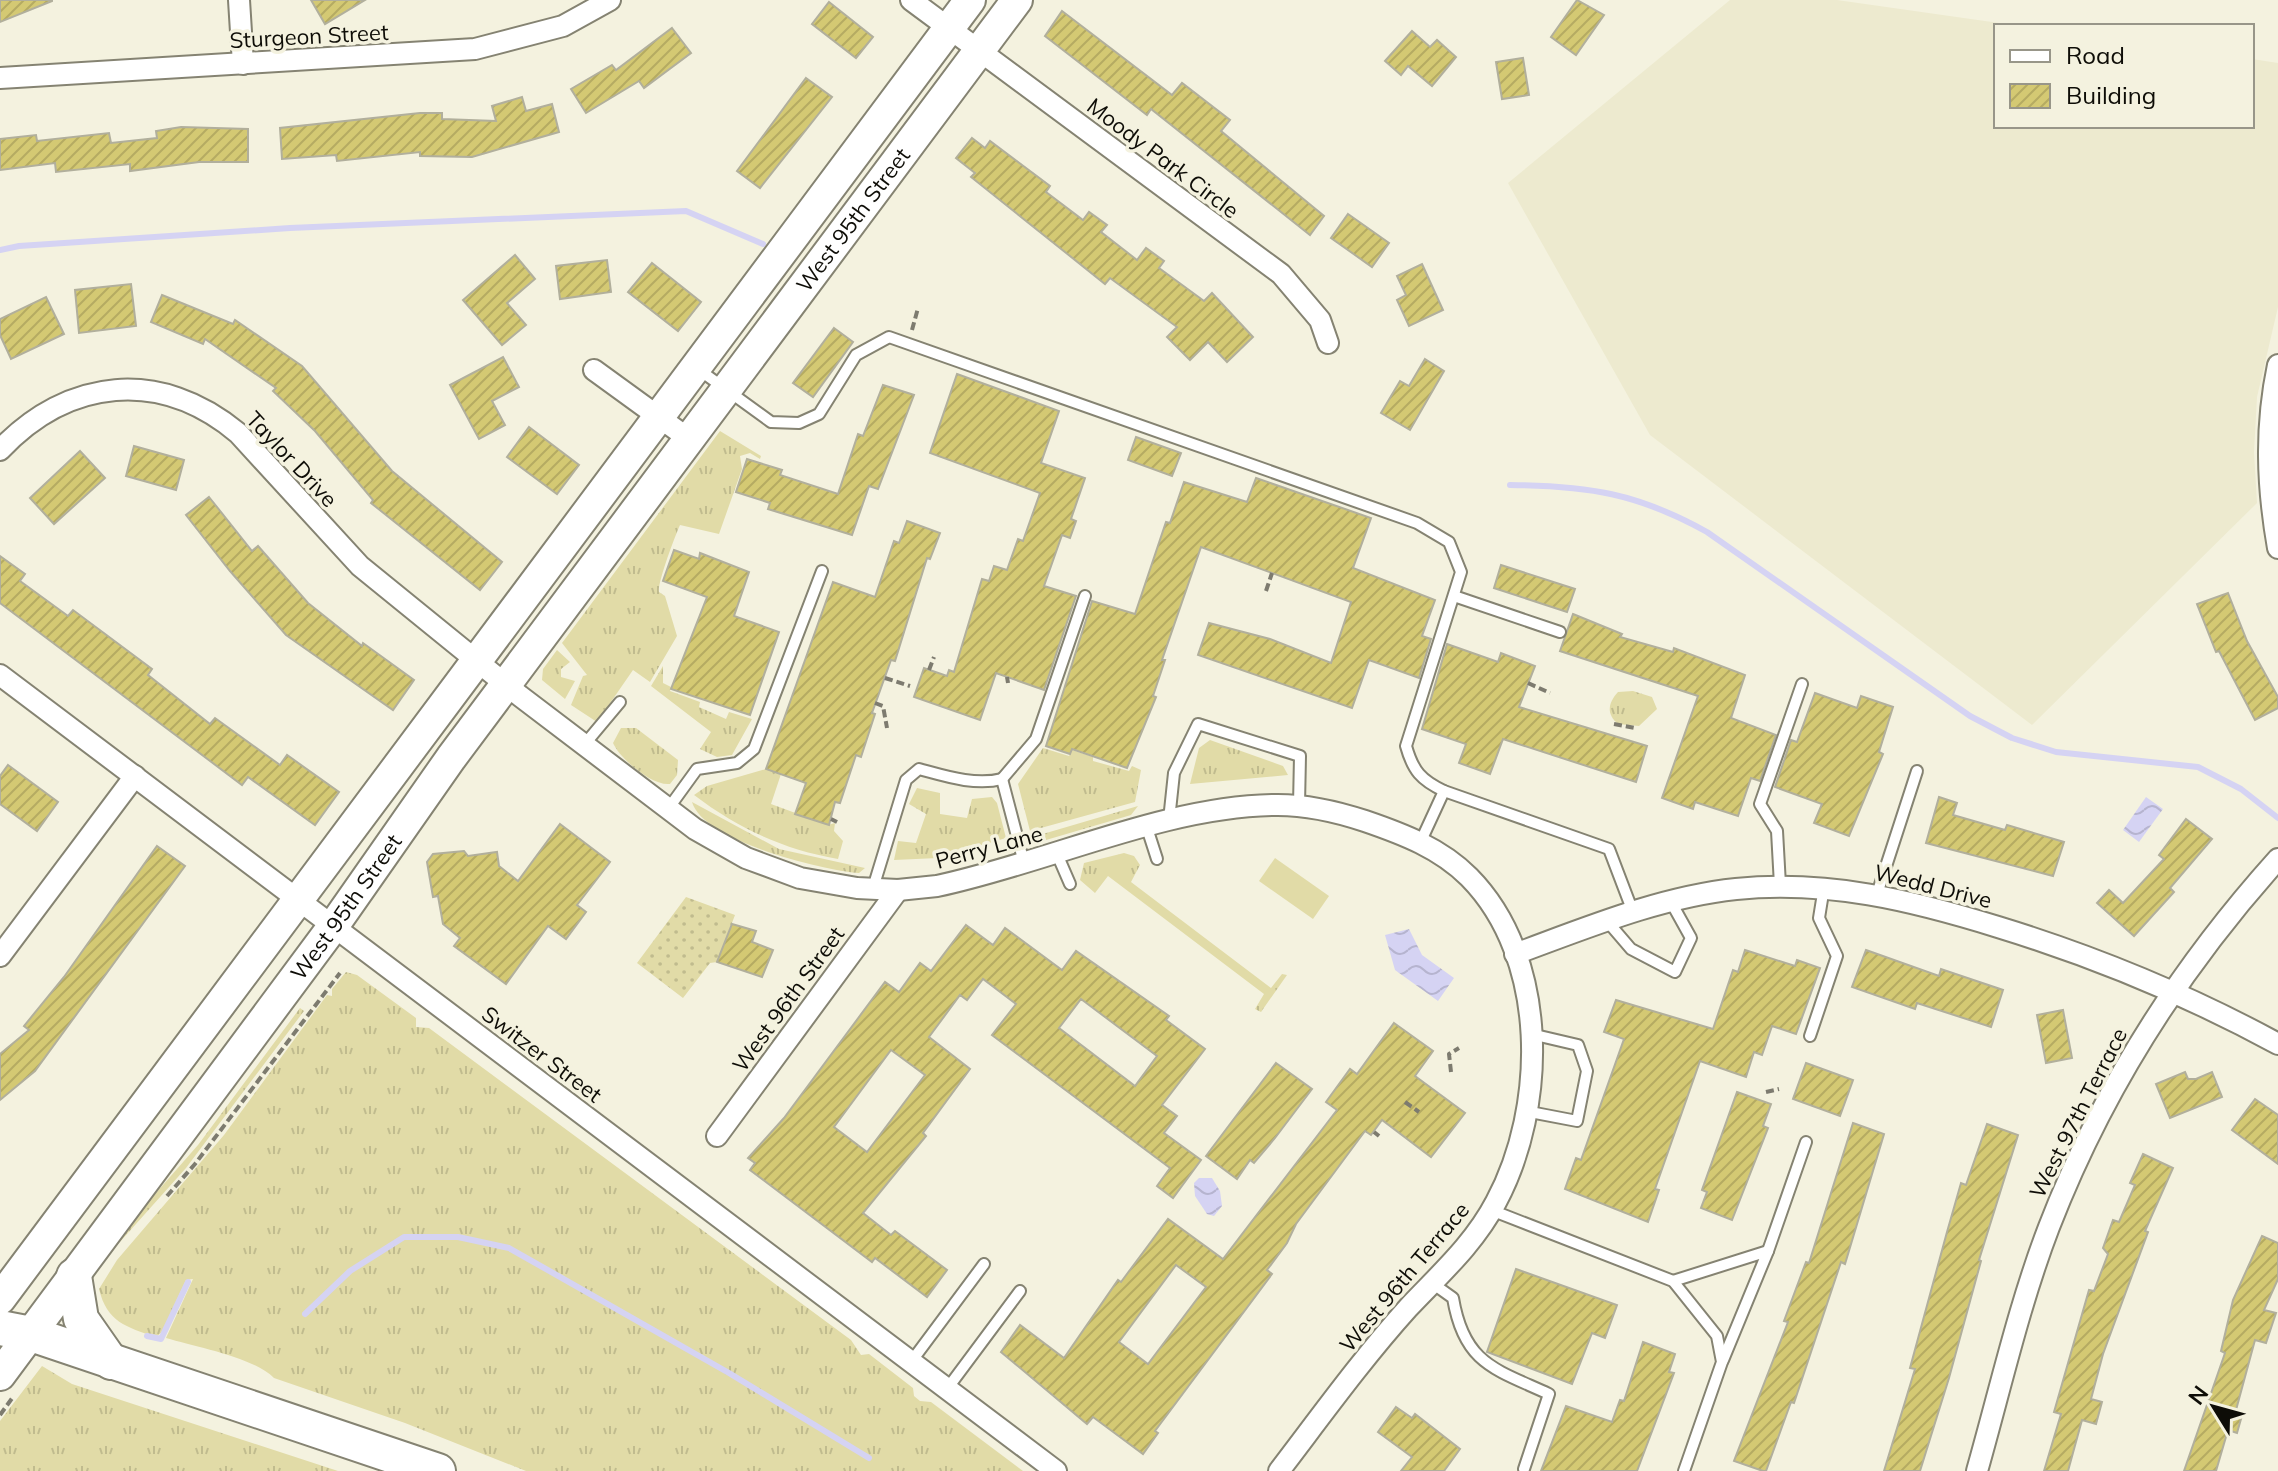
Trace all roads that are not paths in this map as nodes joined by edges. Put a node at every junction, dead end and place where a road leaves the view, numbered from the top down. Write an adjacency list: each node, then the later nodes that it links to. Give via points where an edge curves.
1 (239, 0): 8 (street)
2 (610, 0): 8 (street, Sturgeon Street, via 563,26 475,49)
3 (911, 0): 6 (street, Moody Park Circle)
4 (970, 0): 6 (main road, West 95th Street)
5 (1017, 0): 7 (main road, West 95th Street)
6 (949, 29): 7 (street, Moody Park Circle); 10 (main road, West 95th Street)
7 (979, 51): 11 (main road, West 95th Street); 12 (street, Moody Park Circle, via 1281,274 1320,320)
8 (243, 64): 9 (street, Sturgeon Street)
9 (0, 78)
10 (827, 193): 11 (main road); 14 (main road, West 95th Street)
11 (856, 214): 16 (main road, West 95th Street)
12 (1328, 343)
13 (2278, 365): 20 (street, via 2266,444)
14 (696, 368): 16 (lane); 17 (main road, West 95th Street)
15 (594, 370): 17 (street)
16 (727, 390): 18 (main road, West 95th Street); 23 (lane, via 771,422 799,423 819,414 856,355 889,337 1417,523 1449,542 1461,572)
17 (659, 416): 18 (street); 25 (main road, West 95th Street)
18 (689, 439): 28 (main road, West 95th Street)
19 (0, 450): 25 (street, Taylor Drive, via 53,406 84,395 121,389 187,400 238,433 360,566)
20 (2278, 548)
21 (822, 571): 36 (lane, via 754,749 737,763 697,769)
22 (1085, 596): 33 (lane, via 1036,739)
23 (1454, 596): 24 (lane); 34 (lane, via 1406,746 1412,768 1424,782)
24 (1560, 632)
25 (476, 662): 28 (street, Perry Lane); 50 (main road, West 95th Street)
26 (0, 675): 32 (street, Switzer Street)
27 (1802, 684): 45 (lane, via 1760,804 1777,831)
28 (507, 686): 30 (street, Perry Lane); 54 (main road, West 95th Street)
29 (620, 702): 30 (lane)
30 (584, 745): 36 (street, Perry Lane)
31 (1917, 771): 49 (lane)
32 (135, 776): 50 (street, Switzer Street); 56 (street)
33 (1002, 779): 43 (lane); 47 (lane, via 958,779 919,769 906,780)
34 (1444, 791): 39 (lane); 52 (lane, via 1609,849)
35 (1299, 805): 37 (street, Perry Lane, via 1250,805); 37 (lane, via 1300,756 1198,724 1174,773); 39 (street, Perry Lane, via 1346,815)
36 (668, 809): 47 (street, Perry Lane, via 720,844 773,870)
37 (1169, 822): 38 (street, Perry Lane)
38 (1147, 828): 40 (street, Perry Lane); 41 (lane)
39 (1420, 843): 55 (street, Perry Lane, via 1468,876 1508,932)
40 (1057, 854): 43 (street, Perry Lane); 44 (lane)
41 (1157, 859)
42 (2278, 859): 57 (street, West 97th Terrace)
43 (1024, 864): 48 (street, Perry Lane, via 959,882)
44 (1070, 884)
45 (1780, 885): 46 (street, Wedd Drive); 51 (street, Wedd Drive)
46 (1824, 887): 49 (street, Wedd Drive); 59 (lane, via 1819,918 1837,956)
47 (873, 888): 48 (street, Perry Lane)
48 (898, 890): 62 (street, West 96th Street)
49 (1877, 894): 57 (street, Wedd Drive, via 2052,944)
50 (298, 901): 54 (street, Switzer Street); 71 (main road, West 95th Street)
51 (1671, 902): 52 (street, Wedd Drive); 53 (lane, via 1691,938 1675,972 1631,949)
52 (1633, 912): 53 (street, Wedd Drive)
53 (1607, 921): 55 (street, Wedd Drive)
54 (332, 928): 67 (main road, West 95th Street); 74 (street, Switzer Street)
55 (1515, 954): 58 (street, West 96th Terrace)
56 (0, 956)
57 (2174, 991): 60 (street, Wedd Drive); 83 (street, West 97th Terrace, via 2120,1074 2047,1232)
58 (1531, 1034): 61 (street, West 96th Terrace); 61 (lane, via 1578,1045 1587,1071 1577,1121)
59 (1810, 1036)
60 (2278, 1044)
61 (1525, 1111): 64 (street, West 96th Terrace, via 1516,1154)
62 (717, 1136)
63 (1806, 1142): 65 (lane)
64 (1491, 1210): 68 (lane); 69 (street, West 96th Terrace)
65 (1768, 1251): 68 (lane); 75 (lane)
66 (984, 1264): 74 (lane)
67 (74, 1276): 72 (main road, West 95th Street); 73 (highway, via 81,1319)
68 (1673, 1281): 75 (lane, via 1717,1336)
69 (1432, 1283): 78 (lane, via 1453,1298 1458,1328 1484,1365 1549,1394); 81 (street, West 96th Terrace)
70 (1020, 1291): 77 (lane)
71 (0, 1299)
72 (15, 1331): 73 (highway); 76 (main road, West 95th Street)
73 (111, 1362): 79 (highway)
74 (911, 1362): 77 (street, Switzer Street)
75 (1722, 1362): 82 (lane)
76 (0, 1375)
77 (947, 1389): 80 (street, Switzer Street)
78 (1524, 1469)
79 (438, 1471)
80 (1056, 1471)
81 (1279, 1471)
82 (1684, 1471)
83 (1977, 1471)

